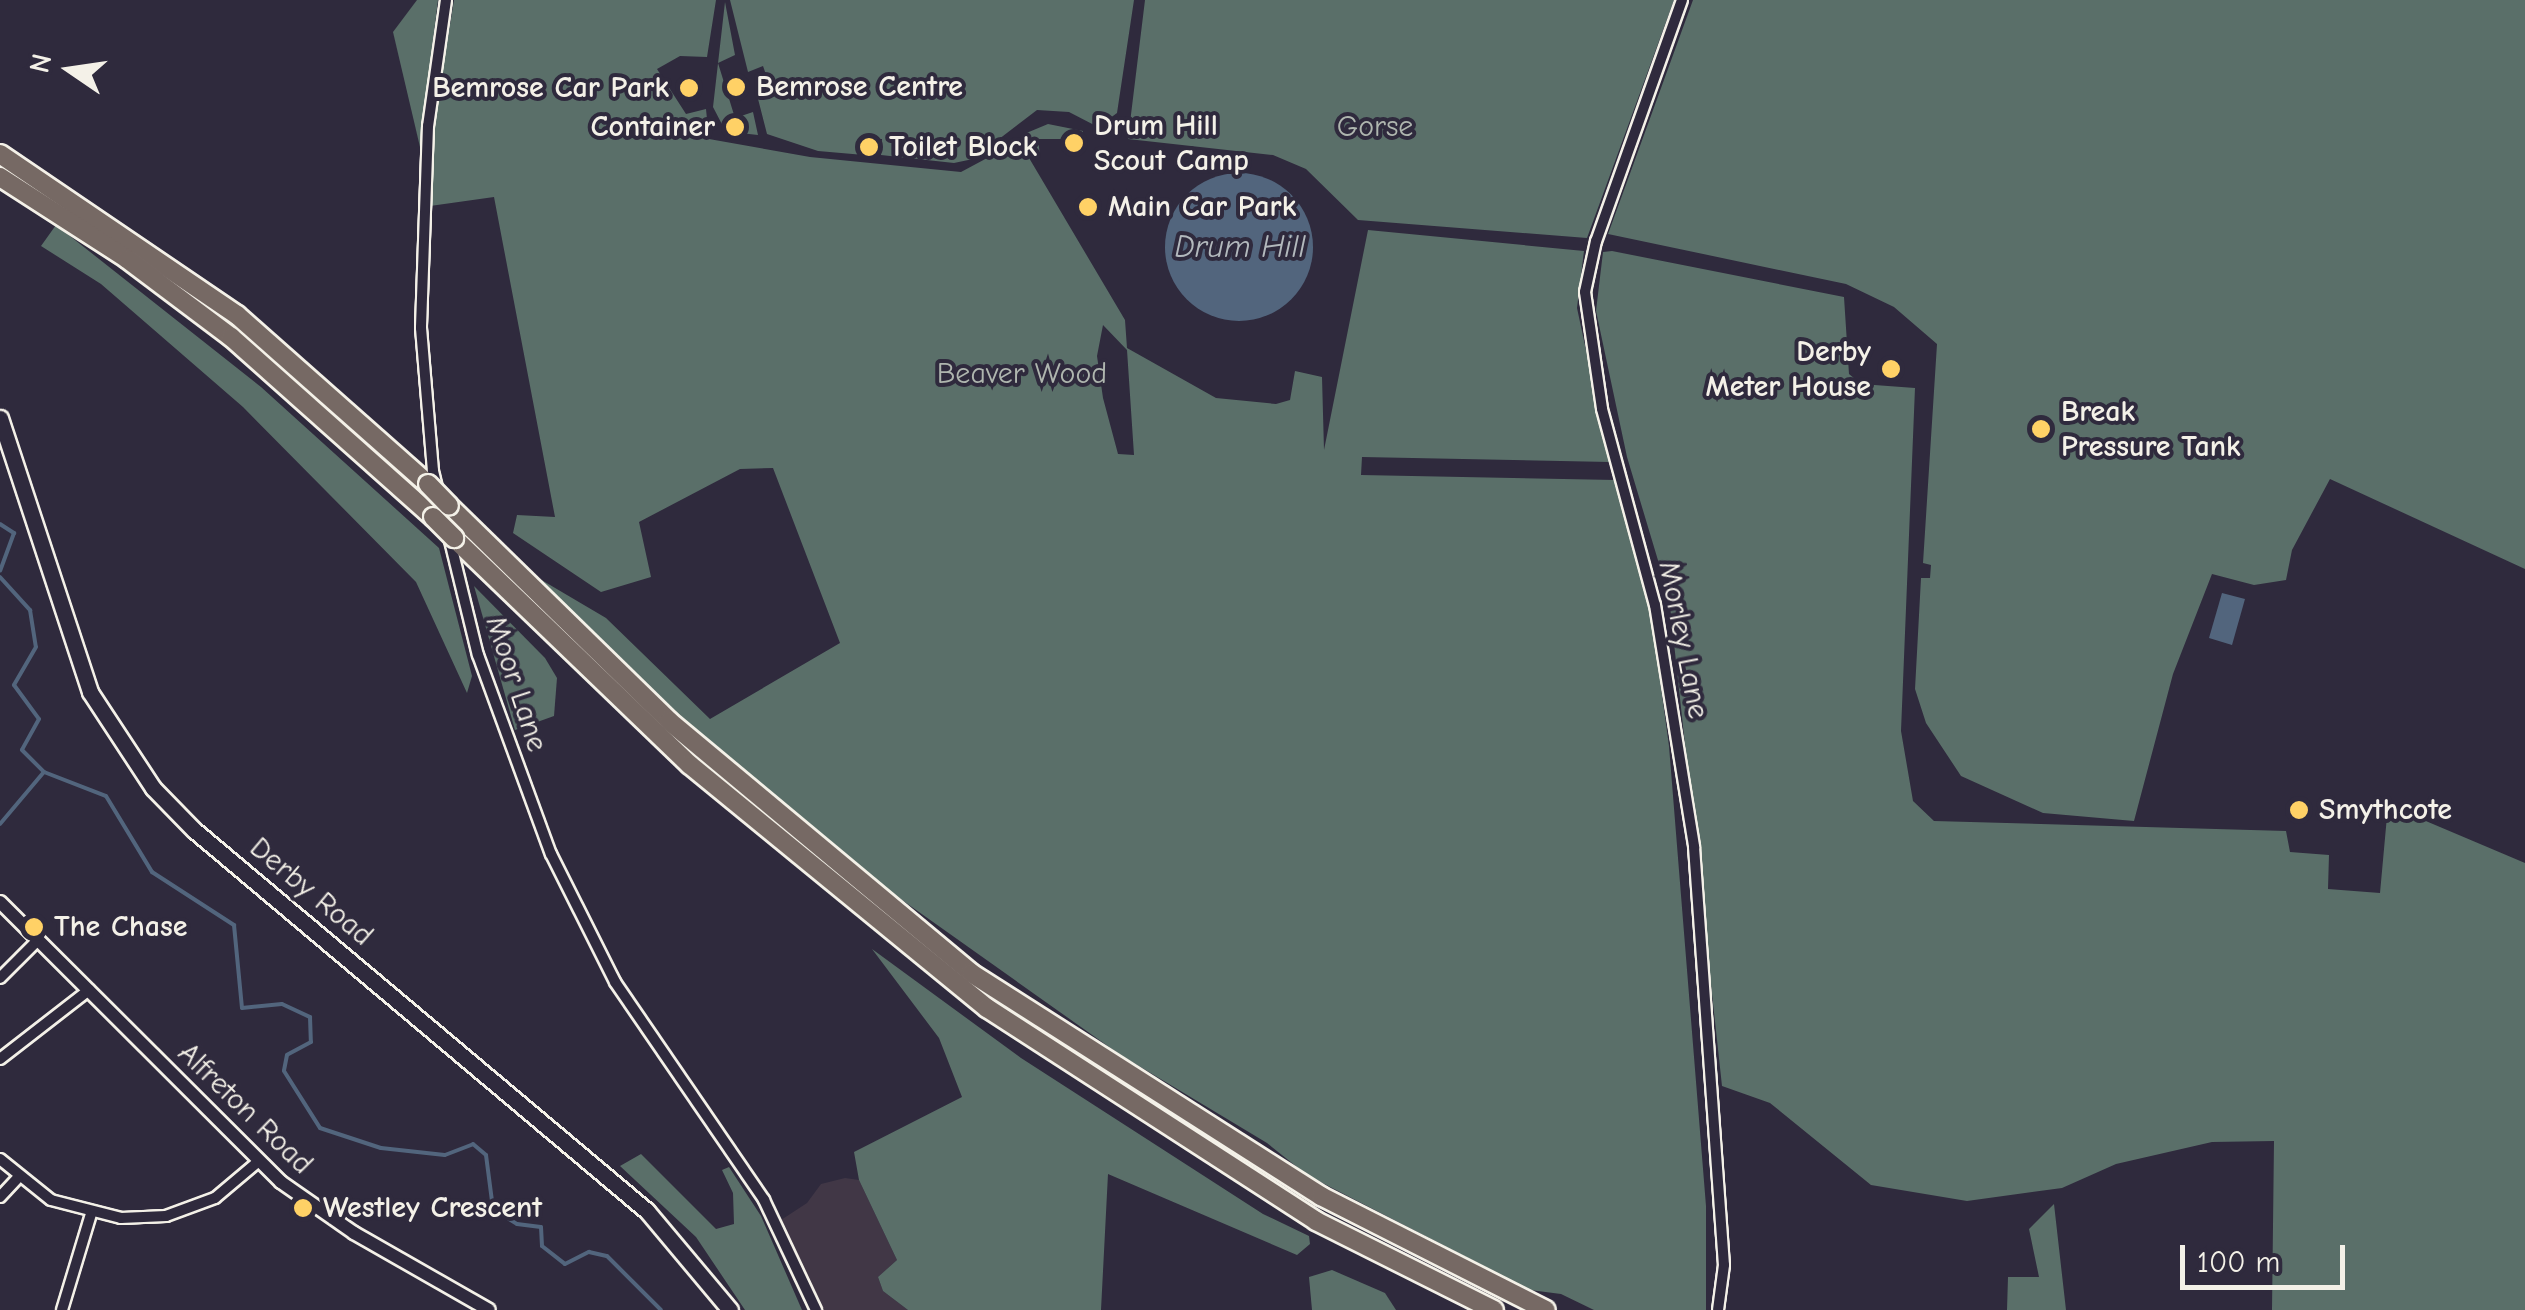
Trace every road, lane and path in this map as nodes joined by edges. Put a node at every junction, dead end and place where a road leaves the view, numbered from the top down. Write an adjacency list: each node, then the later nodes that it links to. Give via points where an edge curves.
1 (446, 0): 19 (street, Moor Lane, via 428,122 421,328 433,471 469,622 514,764 615,982 764,1200)
2 (1682, 0): 22 (street, Morley Lane, via 1596,241 1585,292 1602,409 1654,605 1694,847 1724,1264)
3 (0, 154): 21 (highway, bridge, via 237,315 428,484 668,720 971,973 1320,1196)
4 (0, 177): 20 (highway, bridge, via 127,258 231,337 433,517 690,765 987,1008 1316,1221)
5 (0, 418): 18 (main road, Derby Road, via 90,692 153,788 194,830 647,1211)
6 (0, 902): 7 (street, Alfreton Road)
7 (39, 939): 8 (street); 9 (street, Alfreton Road)
8 (0, 978)
9 (89, 990): 10 (street); 12 (street, Alfreton Road)
10 (0, 1059)
11 (0, 1158): 13 (street)
12 (259, 1161): 15 (street, via 215,1198 184,1212 149,1218); 17 (street, Alfreton Road, via 354,1233)
13 (18, 1178): 14 (street); 15 (street)
14 (0, 1197)
15 (90, 1214): 16 (street)
16 (62, 1310)
17 (488, 1310)
18 (730, 1310)
19 (816, 1310)
20 (1494, 1310)
21 (1546, 1310)
22 (1718, 1310)

